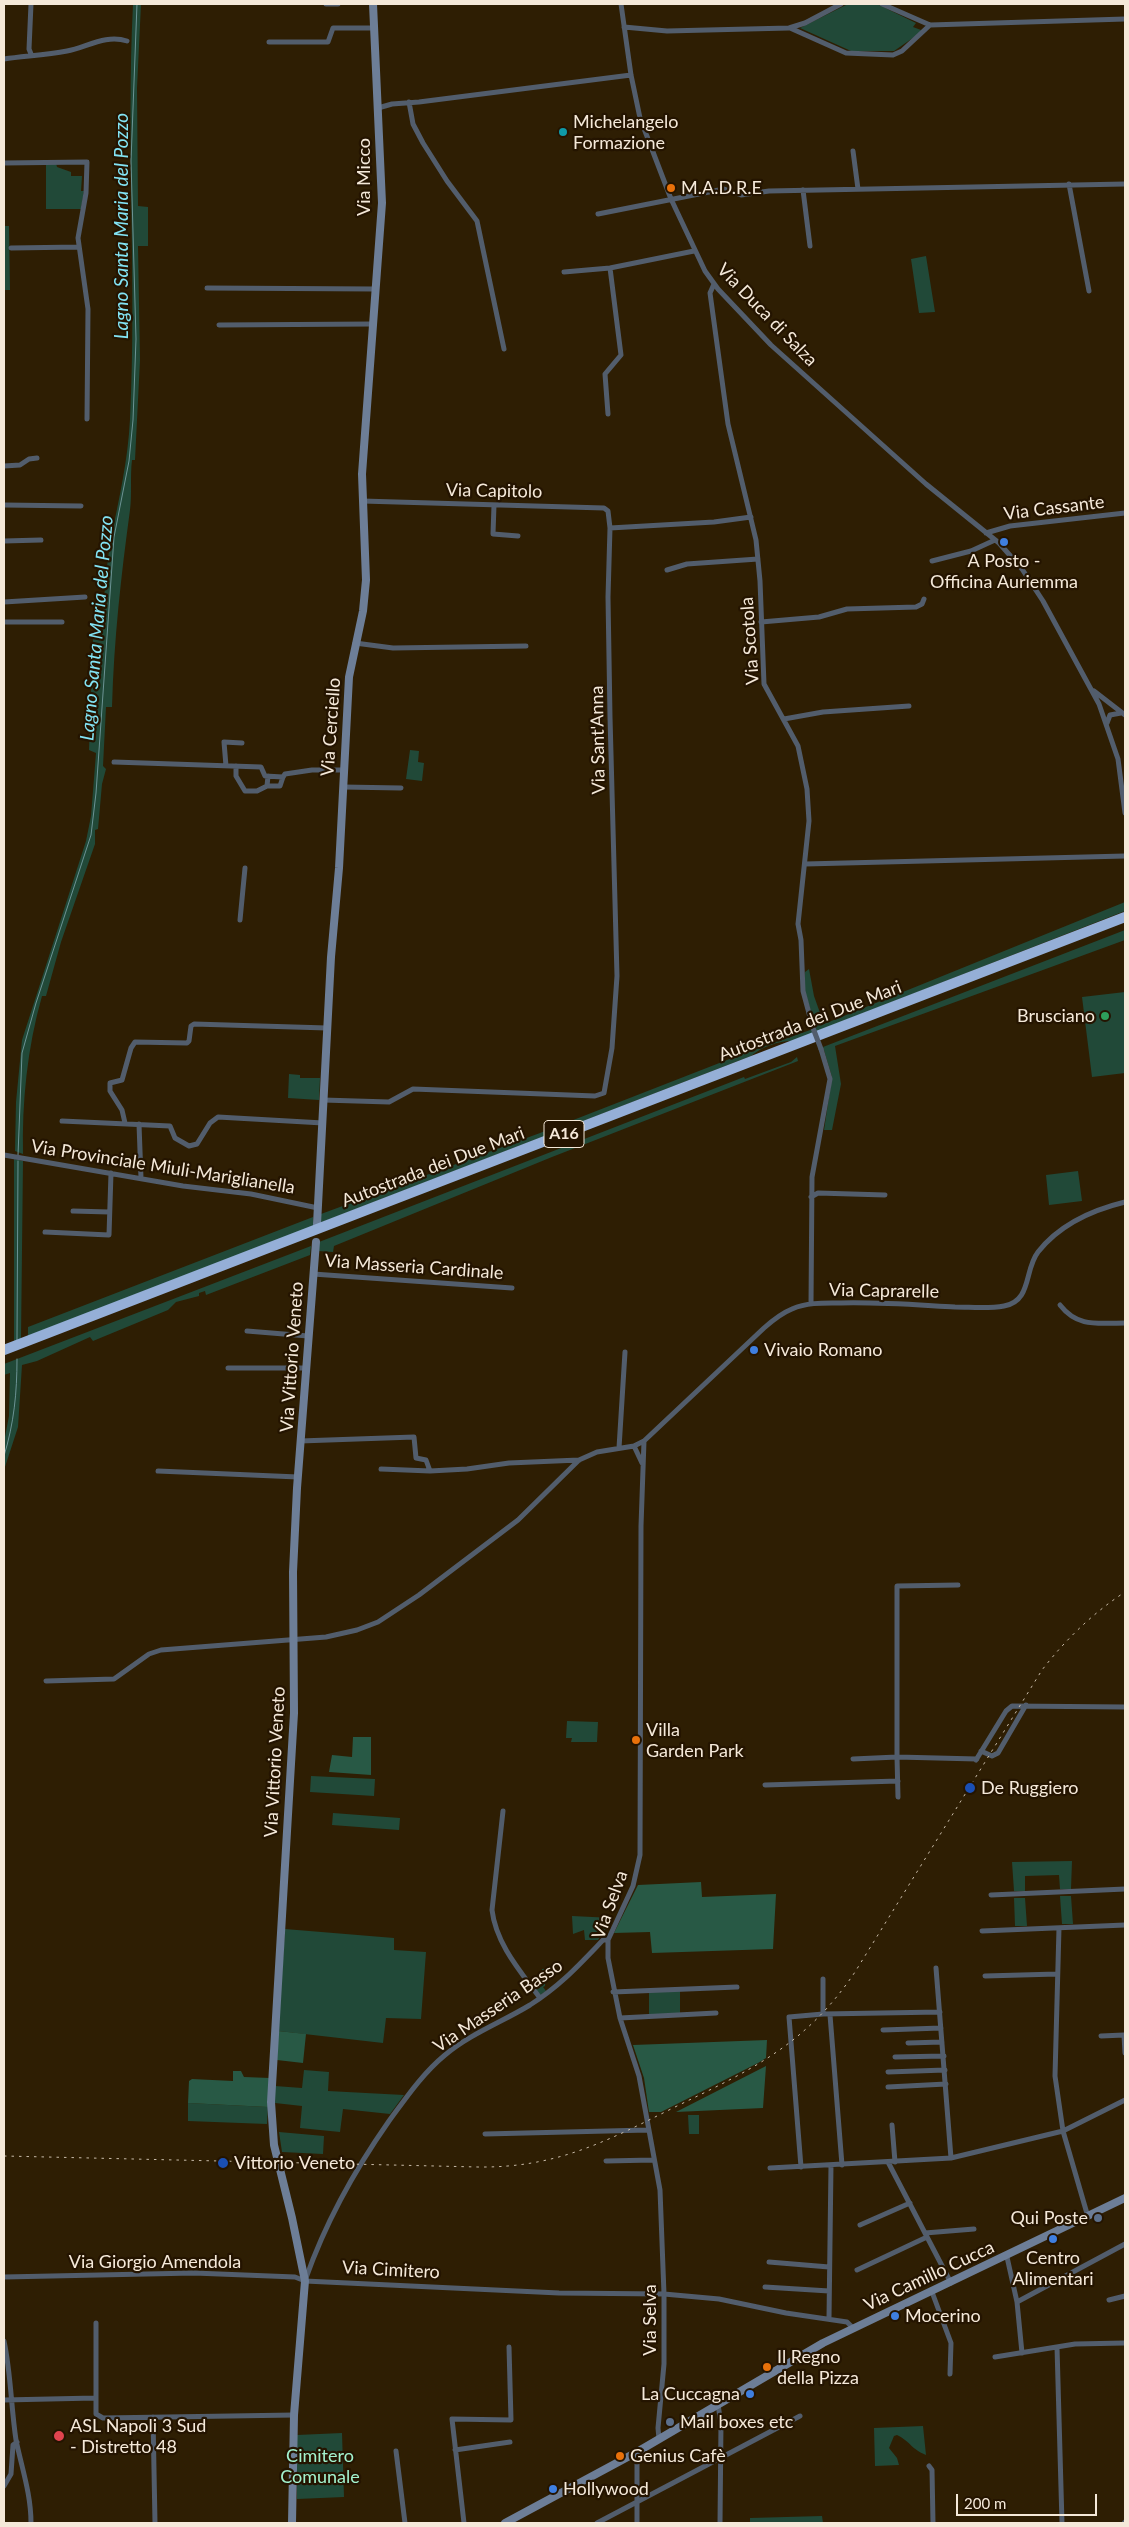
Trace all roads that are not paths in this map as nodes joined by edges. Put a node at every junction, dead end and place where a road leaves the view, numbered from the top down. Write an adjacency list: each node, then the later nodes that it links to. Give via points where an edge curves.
1 (31, 4): 15 (street, via 29,49)
2 (326, 4): 3 (street)
3 (338, 4)
4 (374, 4): 11 (street, Via Micco)
5 (621, 4): 10 (street, Via Duca di Salza)
6 (841, 4): 12 (street)
7 (882, 4): 9 (street)
8 (1125, 19): 9 (street)
9 (930, 25): 12 (street, via 902,51 893,55 846,53)
10 (624, 27): 12 (street, via 660,31); 17 (street, Via Duca di Salza)
11 (375, 28): 14 (street, via 333,28 328,42); 19 (street, Via Micco)
12 (789, 28)
13 (127, 41): 15 (street, via 104,39 91,46 67,51)
14 (269, 42)
15 (32, 54): 16 (street)
16 (4, 59)
17 (630, 75): 18 (street); 26 (street, Via Duca di Salza, via 640,118)
18 (409, 102): 19 (street); 40 (street, via 413,124 423,143 478,221)
19 (378, 108): 36 (street, Via Micco, via 382,203)
20 (853, 151): 24 (street)
21 (4, 163): 29 (street, via 87,162)
22 (1069, 184): 23 (street); 24 (street); 37 (street)
23 (1125, 184)
24 (858, 189): 25 (street)
25 (804, 190): 26 (street, via 741,195 724,189); 28 (street)
26 (671, 199): 27 (street); 31 (street, Via Duca di Salza)
27 (598, 214)
28 (810, 246)
29 (79, 247): 30 (street); 42 (street, via 88,309)
30 (11, 248)
31 (694, 251): 32 (street); 34 (street, Via Duca di Salza)
32 (610, 268): 33 (street); 41 (street, via 621,355 605,374)
33 (564, 272)
34 (714, 284): 50 (street, Via Scotola, via 710,293 728,424); 52 (street, Via Duca di Salza, via 780,353 926,484)
35 (207, 288): 36 (street)
36 (374, 289): 38 (street, Via Micco)
37 (1089, 291)
38 (372, 324): 39 (street); 45 (street, Via Micco)
39 (219, 325)
40 (504, 349)
41 (608, 414)
42 (87, 419)
43 (37, 458): 44 (street, via 20,465)
44 (4, 466)
45 (362, 501): 47 (street, Via Capitolo); 66 (street, Via Cerciello, via 366,580)
46 (4, 505): 48 (street)
47 (494, 505): 51 (street, Via Capitolo, via 604,508 608,511); 53 (street, via 493,534)
48 (81, 506)
49 (1125, 513): 52 (street, Via Cassante, via 1010,526)
50 (751, 517): 51 (street); 57 (street, Via Scotola)
51 (610, 528): 91 (street, Via Sant'Anna, via 608,597 617,976 612,1048 604,1093 595,1096 412,1089 389,1102)
52 (986, 533): 55 (street, Via Duca di Salza)
53 (518, 536)
54 (41, 540): 56 (street)
55 (995, 540): 58 (street, via 971,551); 68 (street, Via Duca di Salza, via 1022,569 1043,601)
56 (4, 541)
57 (758, 559): 59 (street, via 687,564); 65 (street, Via Scotola)
58 (932, 561)
59 (667, 570)
60 (85, 597): 62 (street)
61 (924, 599): 65 (street, via 916,607 846,609 819,617)
62 (4, 602)
63 (4, 622): 64 (street)
64 (62, 622)
65 (762, 622): 71 (street, Via Scotola, via 764,684)
66 (355, 642): 67 (street, via 393,648); 77 (street, Via Cerciello, via 349,677)
67 (526, 646)
68 (1092, 689): 70 (street); 72 (street, Via Duca di Salza)
69 (909, 706): 71 (street, via 823,712)
70 (1123, 714): 72 (street, via 1113,713)
71 (784, 719): 85 (street, Via Scotola, via 798,746 807,789 809,813)
72 (1107, 723): 83 (street, Via Duca di Salza, via 1118,759)
73 (242, 743): 75 (street, via 224,742)
74 (114, 762): 75 (street)
75 (226, 766): 76 (street)
76 (236, 766): 78 (street, via 261,767); 80 (street, via 236,776 245,791 257,791)
77 (343, 770): 79 (street, via 312,770 285,774); 81 (street, Via Cerciello)
78 (268, 776): 79 (street); 80 (street)
79 (284, 777): 80 (street, via 280,786)
80 (267, 786)
81 (343, 787): 82 (street); 90 (street, Via Cerciello)
82 (401, 788)
83 (1125, 813)
84 (1125, 856): 85 (street)
85 (805, 864): 100 (street, Via Scotola, bridge, via 798,924 802,991 830,1079)
86 (244, 868): 88 (street)
87 (1125, 917): 115 (highway, Autostrada dei Due Mari / A16)
88 (240, 920)
89 (1125, 924): 117 (highway, Autostrada dei Due Mari / A16)
90 (327, 1028): 91 (street); 93 (street, via 194,1024 186,1043 136,1042 131,1048 122,1080 110,1083 110,1091 122,1110)
91 (323, 1100): 94 (street)
92 (62, 1121): 93 (street)
93 (125, 1123): 95 (street)
94 (323, 1123): 95 (street, via 218,1116 197,1144 189,1146 178,1142 170,1126); 102 (street)
95 (139, 1124): 98 (street)
96 (4, 1155): 97 (street, Via Provinciale Miuli-Mariglianella)
97 (111, 1173): 98 (street, Via Provinciale Miuli-Mariglianella); 104 (street)
98 (141, 1178): 102 (street, Via Provinciale Miuli-Mariglianella, via 251,1194)
99 (885, 1195): 100 (street, via 816,1193)
100 (811, 1197): 110 (street, Via Scotola)
101 (1125, 1202): 110 (street, Via Caprarelle, via 1101,1208 1047,1241 1032,1263 1025,1291 1012,1304 998,1307 886,1302)
102 (318, 1208): 105 (street)
103 (73, 1211): 104 (street)
104 (109, 1212): 106 (street, via 108,1235)
105 (317, 1224)
106 (44, 1232)
107 (316, 1242): 108 (street, Via Vittorio Veneto)
108 (313, 1274): 109 (street, Via Masseria Cardinale); 114 (street, Via Vittorio Veneto)
109 (512, 1288)
110 (811, 1304): 121 (street, Via Caprarelle, via 794,1308 775,1319)
111 (1060, 1305): 112 (street, via 1072,1318 1082,1322)
112 (1125, 1323)
113 (247, 1331): 114 (street)
114 (308, 1336): 119 (street, Via Vittorio Veneto)
115 (4, 1350)
116 (625, 1352): 123 (street)
117 (4, 1357)
118 (228, 1368): 119 (street)
119 (306, 1368): 120 (street, Via Vittorio Veneto)
120 (300, 1441): 128 (street, via 414,1437 416,1458 426,1460); 129 (street, Via Vittorio Veneto)
121 (644, 1441): 122 (street, Via Caprarelle); 125 (street, Via Selva)
122 (634, 1446): 123 (street, Via Caprarelle); 125 (street, Via Selva)
123 (619, 1448): 124 (street, Via Caprarelle, via 596,1452)
124 (579, 1460): 128 (street); 131 (street, via 518,1520 388,1616 343,1634)
125 (642, 1463): 147 (street, Via Selva, via 640,1855 633,1886)
126 (381, 1469): 128 (street)
127 (158, 1471): 129 (street)
128 (430, 1471)
129 (298, 1476): 131 (street, Via Vittorio Veneto)
130 (958, 1584): 136 (street, via 897,1586)
131 (293, 1639): 132 (street, via 161,1650 142,1658 114,1679); 198 (street, Via Vittorio Veneto, via 294,1713 271,2116 274,2144)
132 (46, 1681)
133 (1026, 1705): 134 (street); 135 (street, via 1009,1707); 135 (street, via 998,1753 992,1756)
134 (1125, 1707)
135 (981, 1751): 136 (street, via 976,1760)
136 (897, 1757): 137 (street); 138 (street)
137 (853, 1759)
138 (898, 1781): 139 (street); 140 (street)
139 (765, 1785)
140 (898, 1797)
141 (503, 1811): 154 (street, via 492,1910 494,1922 511,1958)
142 (1125, 1889): 143 (street)
143 (991, 1895)
144 (1125, 1925): 145 (street)
145 (1059, 1928): 146 (street); 149 (street)
146 (982, 1931)
147 (608, 1940): 153 (street, Via Selva); 154 (street, Via Masseria Basso, via 603,1940 561,1984)
148 (936, 1968): 155 (street)
149 (1057, 1974): 150 (street); 175 (street, via 1055,2076)
150 (985, 1976)
151 (823, 1979): 157 (street)
152 (737, 1987): 153 (street)
153 (613, 1992): 159 (street, Via Selva)
154 (540, 1998): 198 (street, Via Masseria Basso, via 458,2045 412,2088 352,2178 318,2244)
155 (940, 2012): 158 (street); 160 (street)
156 (716, 2013): 159 (street)
157 (824, 2014): 158 (street); 184 (street, via 789,2017)
158 (830, 2015): 183 (street)
159 (620, 2018): 174 (street, Via Selva, via 639,2076)
160 (941, 2028): 161 (street); 163 (street)
161 (883, 2030)
162 (1101, 2036): 165 (street, via 1124,2035)
163 (942, 2042): 164 (street); 166 (street)
164 (908, 2043)
165 (1125, 2053)
166 (944, 2056): 167 (street); 168 (street)
167 (895, 2057)
168 (945, 2070): 169 (street); 170 (street)
169 (888, 2072)
170 (946, 2084): 171 (street); 177 (street)
171 (888, 2087)
172 (1125, 2100): 175 (street)
173 (892, 2125): 181 (street)
174 (648, 2130): 176 (street); 178 (street, Via Selva)
175 (1063, 2131): 177 (street); 188 (street)
176 (485, 2134)
177 (951, 2158): 181 (street)
178 (653, 2160): 179 (street); 203 (street, Via Selva, via 660,2190)
179 (606, 2161)
180 (888, 2162): 181 (street); 183 (street); 187 (street)
181 (895, 2162)
182 (831, 2165): 183 (street); 184 (street); 195 (street)
183 (842, 2165)
184 (801, 2167): 185 (street)
185 (770, 2168)
186 (1125, 2198): 188 (street, Via Camillo Cucca)
187 (910, 2202): 189 (street); 191 (street)
188 (1088, 2217): 193 (street, Via Camillo Cucca)
189 (860, 2225)
190 (974, 2229): 191 (street)
191 (926, 2235): 196 (street); 199 (street)
192 (1125, 2244): 206 (street)
193 (1006, 2257): 199 (street, Via Camillo Cucca); 206 (street)
194 (769, 2262): 195 (street)
195 (829, 2267): 201 (street)
196 (857, 2270)
197 (4, 2277): 198 (street, Via Giorgio Amendola, via 194,2273 295,2276)
198 (305, 2281): 203 (street, Via Cimitero, via 559,2293); 223 (street)
199 (951, 2283): 202 (street, Via Camillo Cucca)
200 (765, 2287): 201 (street)
201 (829, 2291): 207 (street)
202 (932, 2292): 209 (street, Via Camillo Cucca); 216 (street, via 951,2342)
203 (664, 2294): 207 (street, Via Cimitero, via 719,2299); 226 (street, Via Selva)
204 (1125, 2296): 205 (street)
205 (1109, 2300)
206 (1017, 2302): 214 (street)
207 (829, 2318): 209 (street, Via Cimitero, via 847,2322)
208 (96, 2323): 219 (street)
209 (853, 2328): 222 (street, Via Camillo Cucca)
210 (4, 2341): 217 (street)
211 (1125, 2343): 213 (street)
212 (509, 2347): 229 (street, via 511,2420 452,2419)
213 (1057, 2347): 214 (street); 246 (street)
214 (1022, 2353): 215 (street)
215 (995, 2357)
216 (950, 2374)
217 (9, 2381): 218 (street); 221 (street)
218 (4, 2385)
219 (96, 2398): 221 (street); 225 (street, via 96,2414 102,2418)
220 (4, 2400): 221 (street)
221 (10, 2400): 227 (street)
222 (718, 2405): 226 (street, Via Camillo Cucca); 232 (street)
223 (294, 2415): 225 (street); 239 (street)
224 (800, 2416): 232 (street)
225 (153, 2417): 238 (street)
226 (659, 2439): 231 (street, Via Camillo Cucca)
227 (17, 2442): 234 (street, via 13,2445 11,2474); 237 (street, via 31,2499)
228 (510, 2442): 229 (street)
229 (455, 2450): 241 (street)
230 (396, 2451): 240 (street)
231 (637, 2452): 235 (street); 236 (street, Via Camillo Cucca)
232 (720, 2458): 235 (street); 244 (street)
233 (929, 2466): 245 (street, via 932,2470)
234 (4, 2486)
235 (637, 2503): 242 (street); 243 (street)
236 (510, 2522)
237 (31, 2523)
238 (155, 2523)
239 (292, 2523)
240 (405, 2523)
241 (464, 2523)
242 (597, 2523)
243 (636, 2523)
244 (720, 2523)
245 (934, 2523)
246 (1062, 2523)

